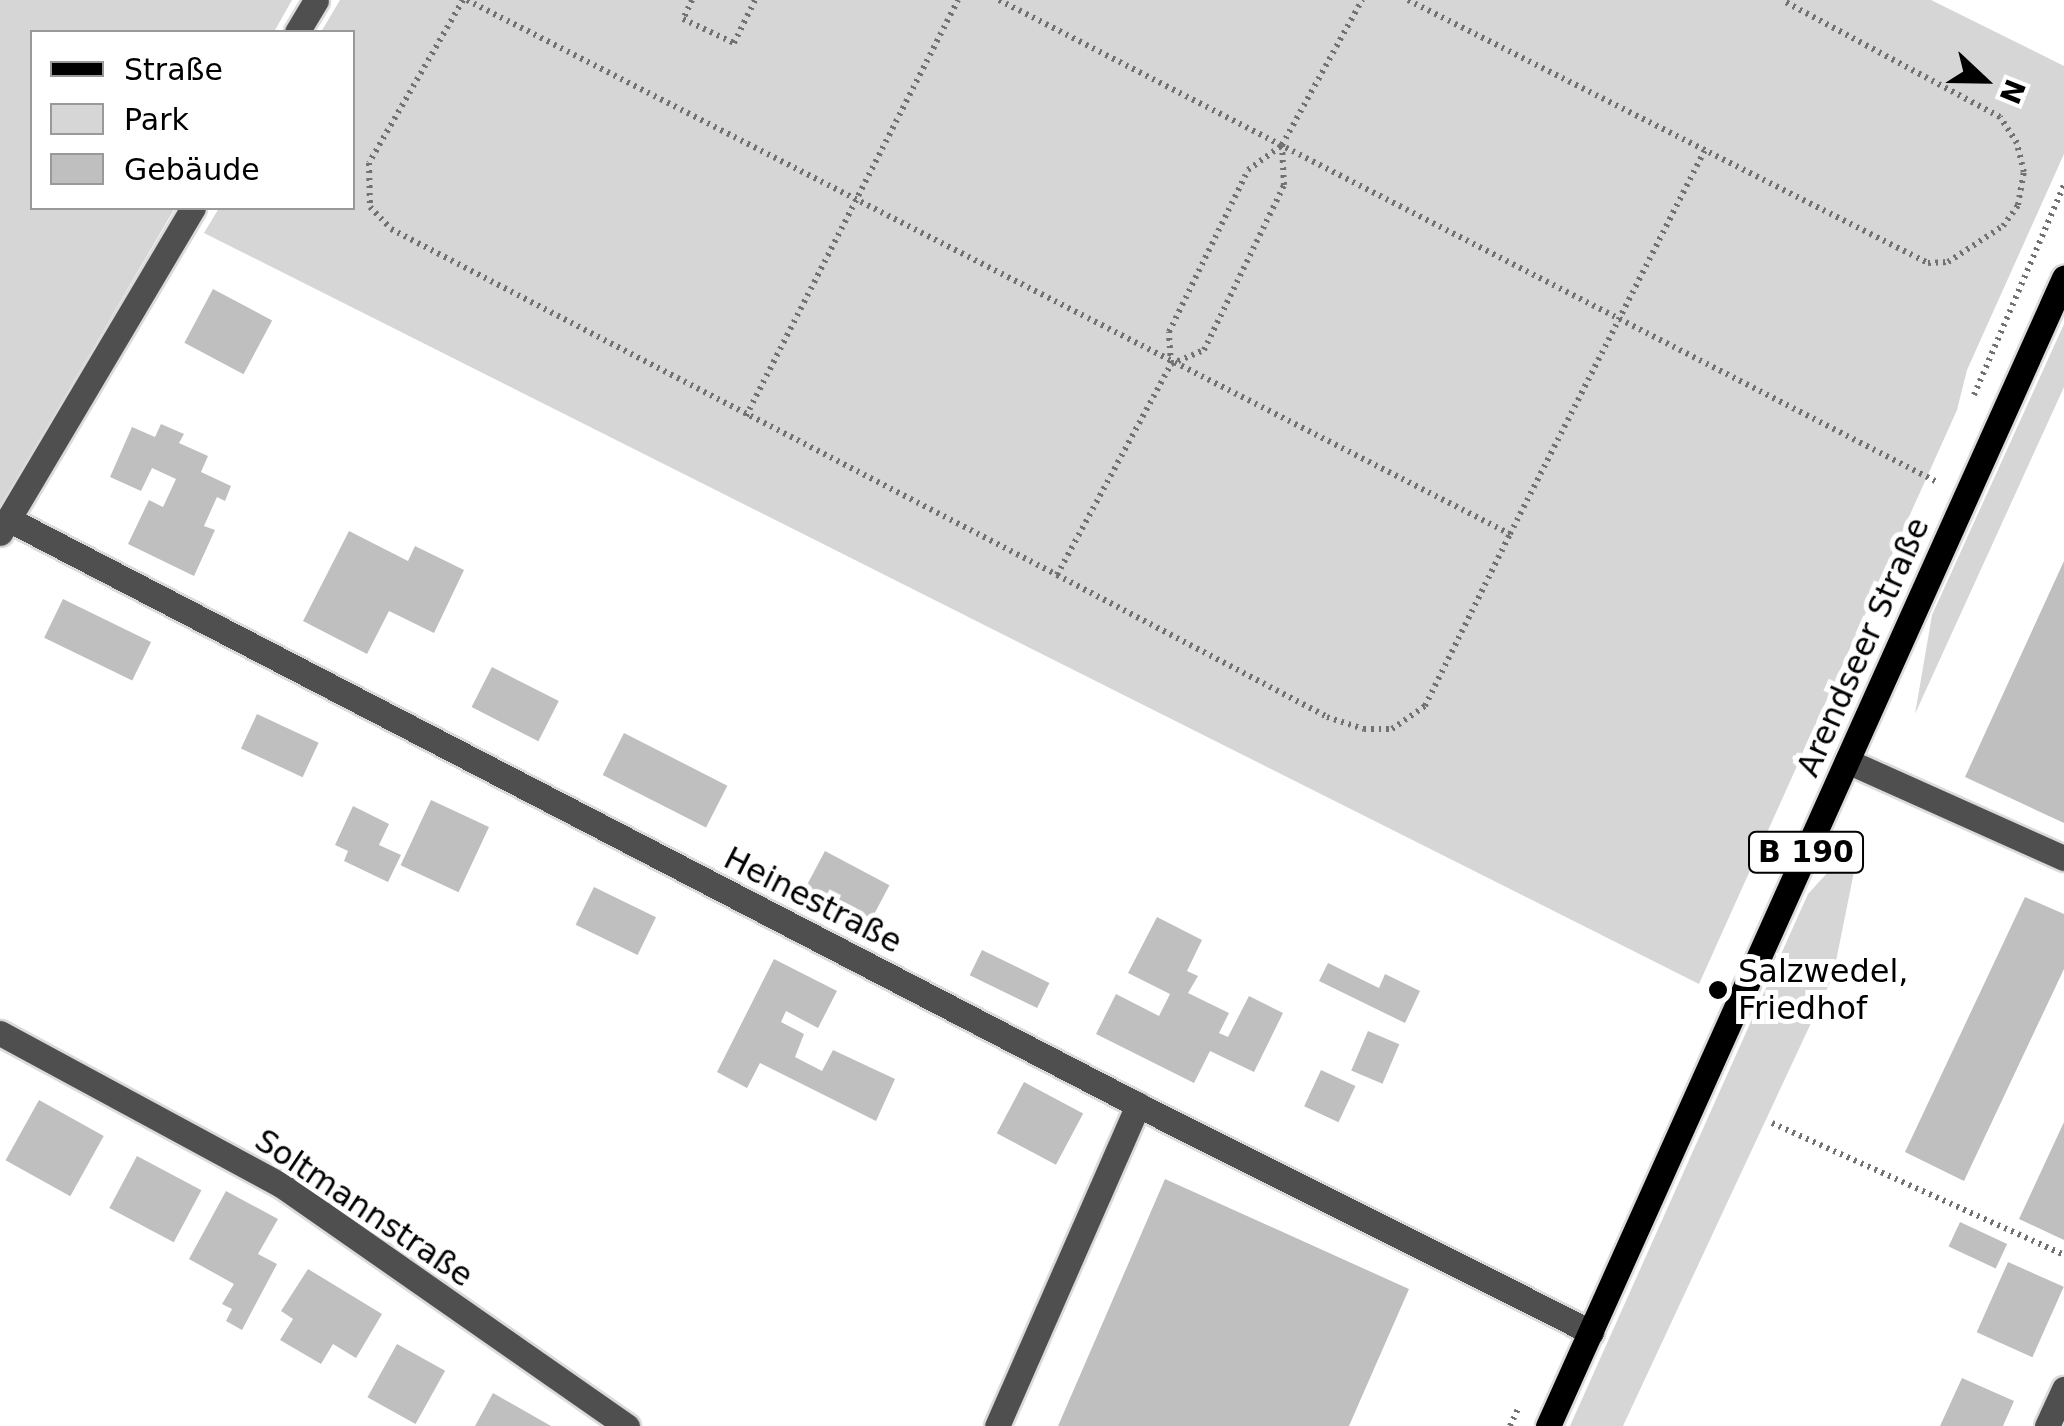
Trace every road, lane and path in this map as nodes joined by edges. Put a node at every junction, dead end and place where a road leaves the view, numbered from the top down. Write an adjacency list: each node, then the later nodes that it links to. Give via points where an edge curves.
1 (316, 0): 10 (street)
2 (465, 0): 13 (path); 18 (path, via 369,162 370,207 391,229)
3 (692, 0): 4 (path, via 683,18 734,43)
4 (755, 0)
5 (958, 0): 13 (path)
6 (999, 0): 11 (path)
7 (1362, 0): 11 (path)
8 (1408, 0): 12 (path)
9 (1782, 0): 12 (path, via 2000,117 2017,142 2024,172 2018,205 1978,245 1948,262 1928,263)
10 (297, 30)
11 (1282, 145): 16 (path); 17 (path, via 1248,170 1169,332); 17 (path, via 1284,185 1204,350)
12 (1705, 150): 16 (path)
13 (856, 203): 17 (path); 18 (path)
14 (192, 210): 20 (street)
15 (2064, 278): 23 (main road, Arendseer Straße / B 190)
16 (1620, 315): 19 (path); 21 (path)
17 (1172, 364): 21 (path); 22 (path)
18 (746, 416): 22 (path)
19 (1939, 483)
20 (4, 526): 26 (street, Heinestraße)
21 (1510, 534): 22 (path, via 1425,706 1392,728 1364,729 1327,717)
22 (1057, 575)
23 (1847, 761): 24 (street); 29 (main road, Arendseer Straße / B 190)
24 (2064, 858)
25 (0, 1033): 31 (street, Soltmannstraße, via 282,1184)
26 (1138, 1105): 29 (street, Heinestraße); 32 (street)
27 (1772, 1123): 28 (path)
28 (2064, 1255)
29 (1591, 1332): 33 (main road, Arendseer Straße / B 190)
30 (2064, 1389): 34 (street)
31 (627, 1426)
32 (997, 1426)
33 (1548, 1426)
34 (2047, 1426)

